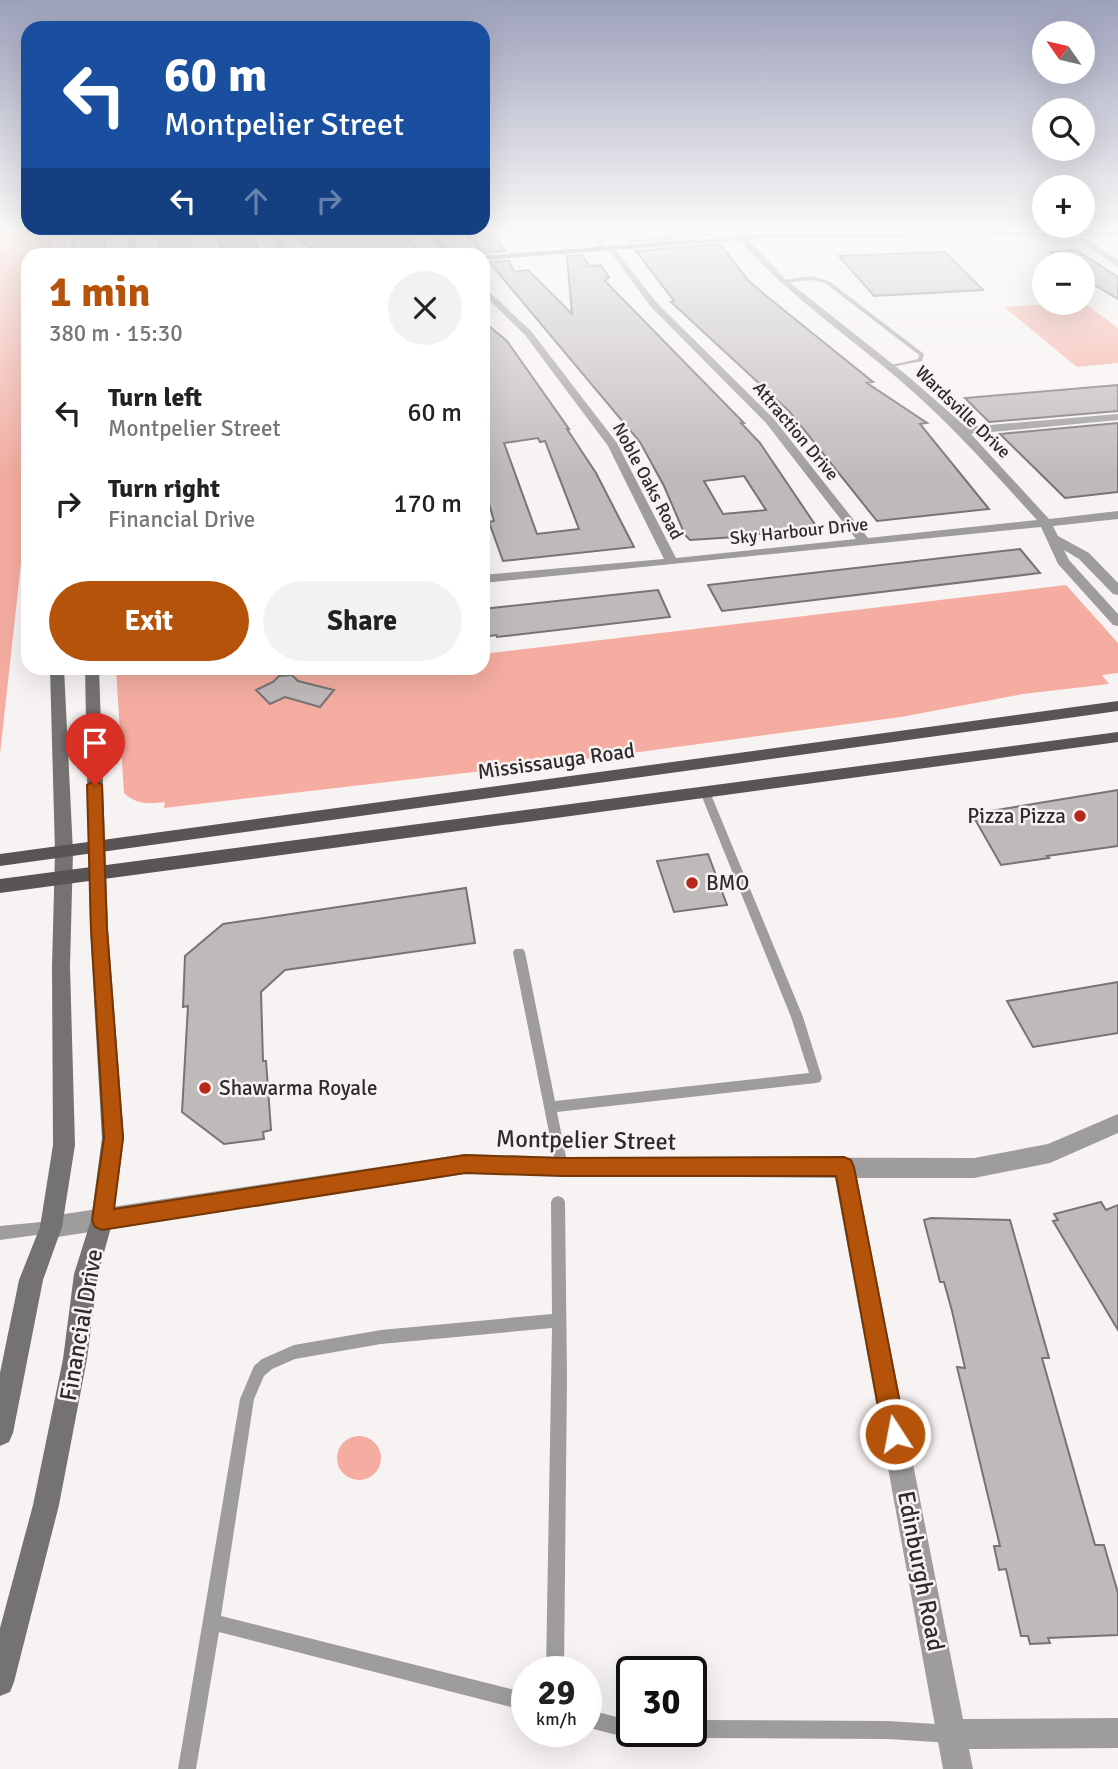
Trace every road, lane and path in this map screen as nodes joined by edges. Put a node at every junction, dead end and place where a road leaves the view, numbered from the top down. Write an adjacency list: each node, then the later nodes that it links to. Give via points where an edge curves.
1 (507, 313): 12 (street, Noble Oaks Road, via 528,333 613,445)
2 (662, 313): 11 (street, Attraction Drive, via 770,421)
3 (821, 313): 5 (street, Wardsville Drive)
4 (867, 313): 5 (lane, via 922,355 916,362)
5 (889, 367): 7 (street, Wardsville Drive)
6 (1118, 417): 7 (street)
7 (963, 432): 9 (street, Wardsville Drive)
8 (1118, 515): 9 (street, Sky Harbour Drive)
9 (1046, 523): 10 (street, Wardsville Drive); 11 (street, Sky Harbour Drive)
10 (1055, 539): 14 (street, Wardsville Drive, via 1084,556); 15 (street, Wardsville Drive, via 1063,561)
11 (865, 542): 12 (street, Sky Harbour Drive)
12 (672, 562): 13 (street, Sky Harbour Drive)
13 (490, 578)
14 (1117, 589)
15 (1118, 622)
16 (57, 675): 22 (street)
17 (92, 675): 21 (street, Financial Drive)
18 (1118, 706): 21 (main road, Mississauga Road)
19 (1118, 737): 20 (main road)
20 (705, 792): 24 (main road); 28 (lane, via 816,1078)
21 (97, 847): 22 (main road, Mississauga Road); 24 (street, Financial Drive)
22 (64, 852): 23 (main road, Mississauga Road); 25 (street)
23 (0, 860)
24 (99, 873): 25 (main road); 33 (street, Financial Drive, via 113,1138)
25 (62, 878): 26 (main road); 34 (street, via 64,1145)
26 (0, 886)
27 (519, 952): 28 (lane)
28 (551, 1107): 30 (lane)
29 (1118, 1123): 31 (street, Montpelier Street, via 1050,1153 995,1165)
30 (562, 1167): 31 (street, Montpelier Street); 33 (street, Montpelier Street, via 465,1164)
31 (844, 1167): 44 (street, Edinburgh Road)
32 (558, 1202): 36 (lane)
33 (102, 1220): 34 (street, Montpelier Street); 40 (street, Financial Drive, via 86,1274 75,1359 46,1505)
34 (51, 1227): 35 (lane); 37 (street, via 31,1280)
35 (0, 1233)
36 (560, 1320): 38 (lane, via 381,1337 294,1352 267,1364 247,1399); 39 (lane)
37 (0, 1433)
38 (212, 1622): 41 (lane); 45 (lane)
39 (555, 1656)
40 (0, 1682)
41 (511, 1698)
42 (707, 1729): 44 (lane)
43 (1118, 1732): 44 (street)
44 (952, 1734): 46 (street, Edinburgh Road)
45 (187, 1769)
46 (958, 1769)

